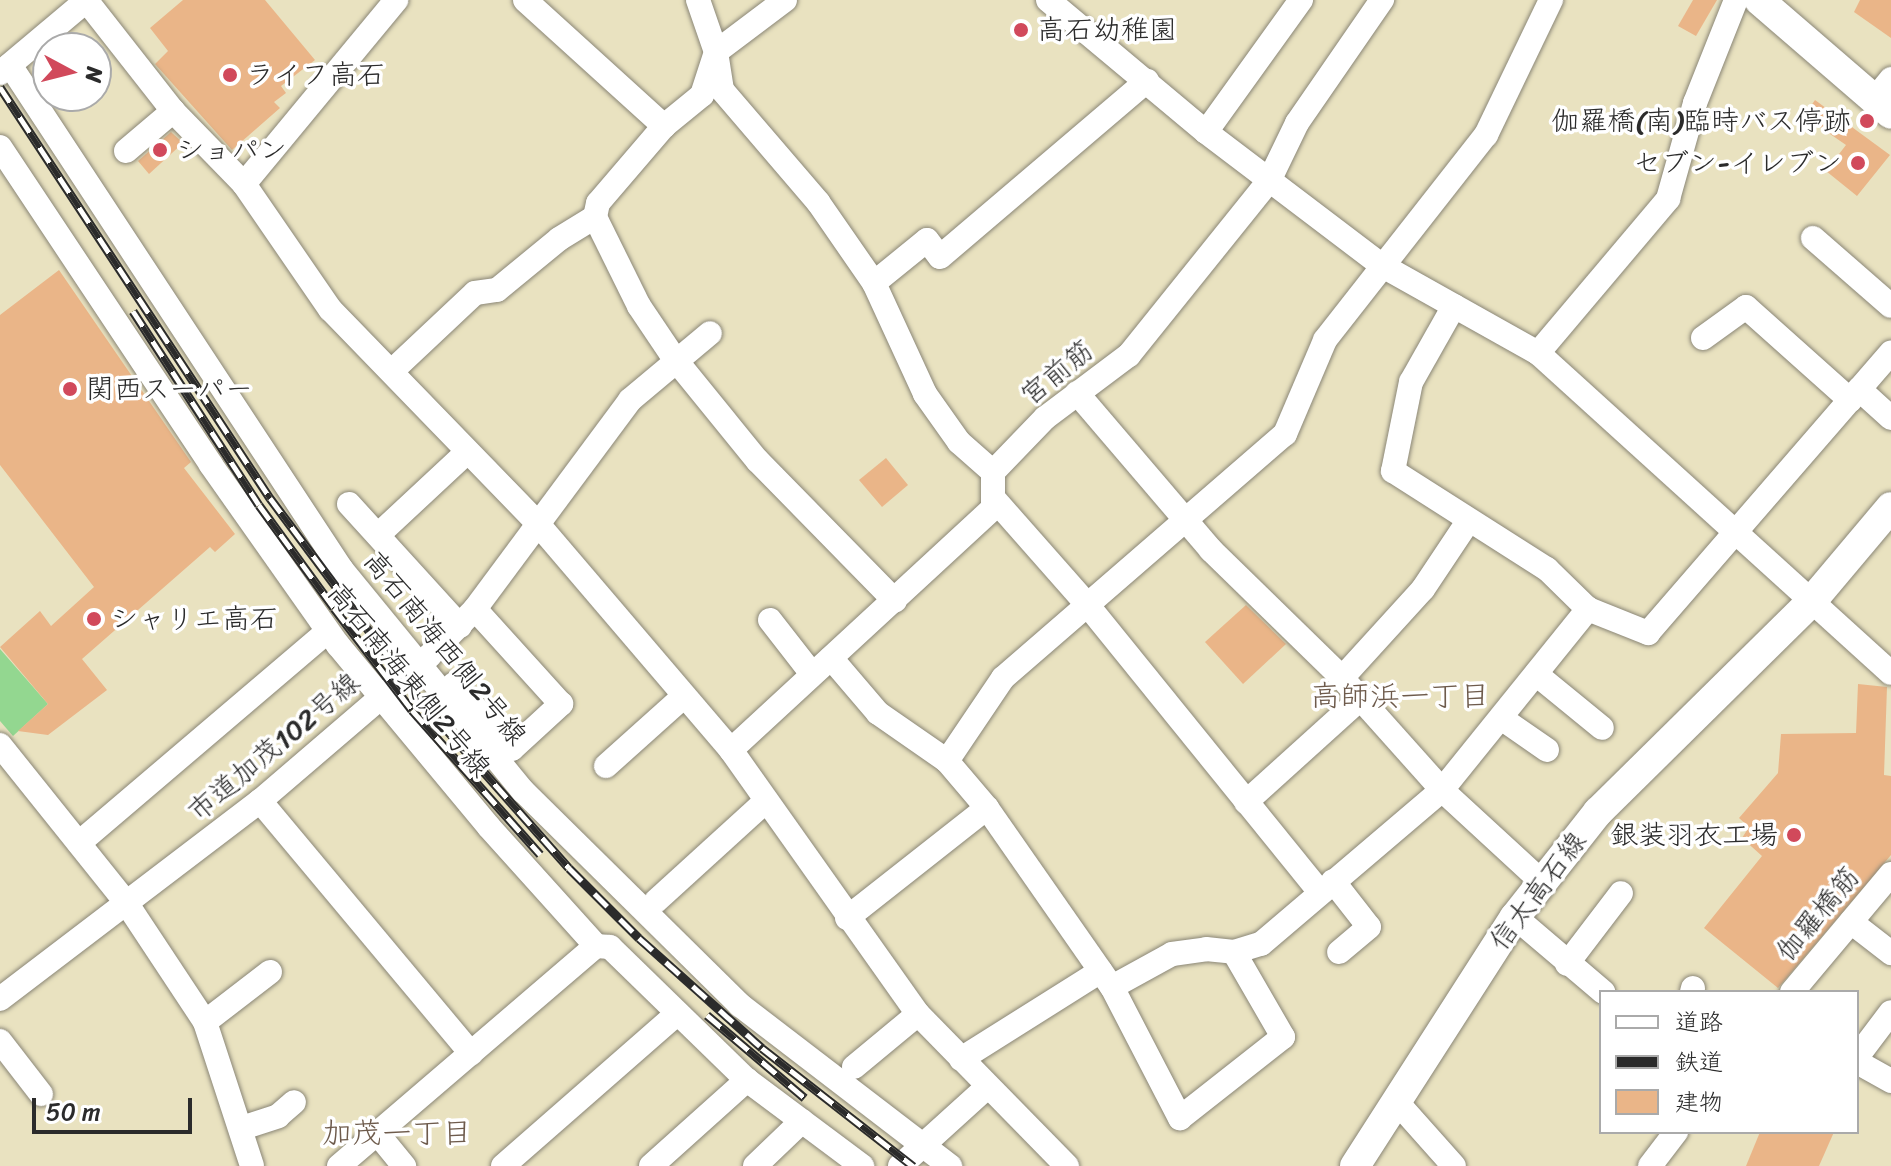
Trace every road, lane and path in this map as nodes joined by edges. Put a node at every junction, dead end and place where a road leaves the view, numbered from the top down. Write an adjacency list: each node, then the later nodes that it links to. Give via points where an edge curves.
1 (87, 0): 13 (street); 16 (street)
2 (396, 0): 22 (street)
3 (525, 0): 17 (street)
4 (698, 0): 12 (street)
5 (785, 0): 12 (street)
6 (1048, 0): 14 (street)
7 (1301, 0): 18 (street)
8 (1382, 0): 21 (street, 宮前筋, via 1297,123)
9 (1551, 0): 25 (street, via 1486,135)
10 (1736, 0): 32 (street, via 1695,103 1668,199)
11 (1759, 0): 15 (main road)
12 (716, 52): 17 (street, via 702,95); 26 (street, via 722,90 818,202)
13 (5, 69): 55 (street, 高石南海西側2号線, via 342,570)
14 (1147, 81): 18 (street); 26 (street, via 940,257 927,240)
15 (1885, 98)
16 (173, 111): 20 (street); 22 (street)
17 (664, 126): 23 (street, via 598,203)
18 (1206, 132): 21 (street)
19 (0, 147): 60 (street, 高石南海東側2号線, via 211,465)
20 (126, 151)
21 (1269, 181): 25 (street); 35 (street, 宮前筋, via 1129,355)
22 (244, 184): 34 (street, via 330,309)
23 (595, 217): 33 (street, via 639,306); 34 (street, via 497,290 475,293)
24 (1813, 238): 28 (street)
25 (1381, 265): 27 (street); 43 (street, via 1325,340 1285,434)
26 (874, 283): 39 (street, via 925,394 959,442)
27 (1454, 306): 32 (street); 44 (street, via 1411,382 1393,471)
28 (1891, 306)
29 (710, 333): 33 (street, 市道加茂102号線)
30 (1703, 338): 36 (street, via 1746,307)
31 (1891, 352): 36 (street)
32 (1538, 353): 46 (street)
33 (674, 358): 45 (street, 市道加茂102号線, via 630,400); 48 (street, via 757,460)
34 (393, 370): 38 (street)
35 (1077, 393): 39 (street, 宮前筋); 43 (street)
36 (1854, 395): 37 (street); 46 (street)
37 (1891, 418)
38 (466, 453): 45 (street); 47 (street)
39 (993, 472): 40 (street)
40 (995, 500): 48 (street, via 993,508); 49 (street)
41 (349, 504): 47 (street)
42 (1891, 507): 50 (main road, 信太高石線)
43 (1185, 518): 49 (street); 59 (street)
44 (1467, 523): 51 (street, via 1547,569); 59 (street, via 1423,589)
45 (538, 524): 52 (street, 市道加茂102号線); 61 (street)
46 (1736, 531): 50 (street); 51 (street, via 1648,633)
47 (378, 535): 52 (street)
48 (895, 601): 56 (street)
49 (1085, 602): 68 (street, via 1003,678); 73 (street)
50 (1811, 602): 57 (street); 77 (main road, 信太高石線, via 1598,812)
51 (1588, 609): 58 (street)
52 (468, 618): 55 (street, 市道加茂102号線); 55 (street, via 561,704 512,749)
53 (770, 620): 56 (street)
54 (320, 638): 75 (street)
55 (424, 661): 60 (street, 市道加茂102号線); 115 (street, 高石南海西側2号線, via 523,791 618,890 740,1005)
56 (822, 666): 66 (street); 68 (street)
57 (1891, 673)
58 (1536, 674): 63 (street); 64 (street)
59 (1342, 678): 62 (street)
60 (381, 697): 71 (street, 市道加茂102号線); 85 (street, 高石南海東側2号線)
61 (683, 697): 66 (street); 69 (street)
62 (1359, 700): 70 (street); 73 (street)
63 (1501, 718): 67 (street); 70 (street)
64 (1602, 728)
65 (0, 745): 75 (street)
66 (731, 750): 72 (street)
67 (1547, 750)
68 (947, 761): 74 (street)
69 (606, 766)
70 (1442, 790): 77 (street); 78 (street)
71 (260, 801): 80 (street, 市道加茂102号線); 100 (street)
72 (766, 801): 81 (street); 83 (street)
73 (1246, 802): 78 (street)
74 (987, 808): 83 (street); 91 (street)
75 (79, 843): 80 (street)
76 (1891, 874): 84 (street, 伽羅橋筋)
77 (1542, 882): 82 (main road, 信太高石線)
78 (1326, 886): 86 (street, via 1261,944); 87 (street, via 1369,927)
79 (1621, 893): 89 (street)
80 (125, 901): 94 (street, 市道加茂102号線); 98 (street)
81 (656, 901)
82 (1515, 917): 89 (street); 109 (main road, 信太高石線)
83 (847, 918): 97 (street)
84 (1851, 922): 88 (street); 93 (street, 伽羅橋筋)
85 (596, 946): 96 (street, 高石南海東側2号線, via 610,947); 100 (street)
86 (1234, 952): 91 (street, via 1172,954); 91 (street, via 1283,1037 1180,1118)
87 (1339, 952)
88 (1891, 953)
89 (1567, 964): 92 (street)
90 (270, 972): 98 (street)
91 (1107, 979): 102 (street)
92 (1600, 990)
93 (1794, 990)
94 (0, 999)
95 (1891, 1012): 101 (street)
96 (678, 1013): 105 (street, 高石南海東側2号線); 119 (street)
97 (918, 1014): 102 (street); 104 (street)
98 (205, 1022): 112 (street)
99 (0, 1041): 108 (street)
100 (471, 1053): 113 (street)
101 (1859, 1057)
102 (961, 1059): 107 (street)
103 (1859, 1061): 106 (street)
104 (854, 1067)
105 (747, 1080): 111 (street, 高石南海東側2号線); 120 (street)
106 (1891, 1081)
107 (986, 1088): 115 (street); 125 (street)
108 (41, 1094)
109 (1396, 1101): 126 (main road, 信太高石線); 127 (street)
110 (294, 1102): 112 (street, via 278,1116)
111 (802, 1121): 121 (street); 122 (street, 高石南海東側2号線)
112 (242, 1128): 117 (street)
113 (377, 1133): 116 (street); 118 (street)
114 (1674, 1134): 128 (street)
115 (922, 1146): 123 (street); 124 (street, 高石南海西側2号線)
116 (346, 1164)
117 (252, 1166)
118 (404, 1166)
119 (503, 1166)
120 (651, 1166)
121 (755, 1166)
122 (862, 1166)
123 (900, 1166)
124 (950, 1166)
125 (1067, 1166)
126 (1355, 1166)
127 (1454, 1166)
128 (1650, 1166)

